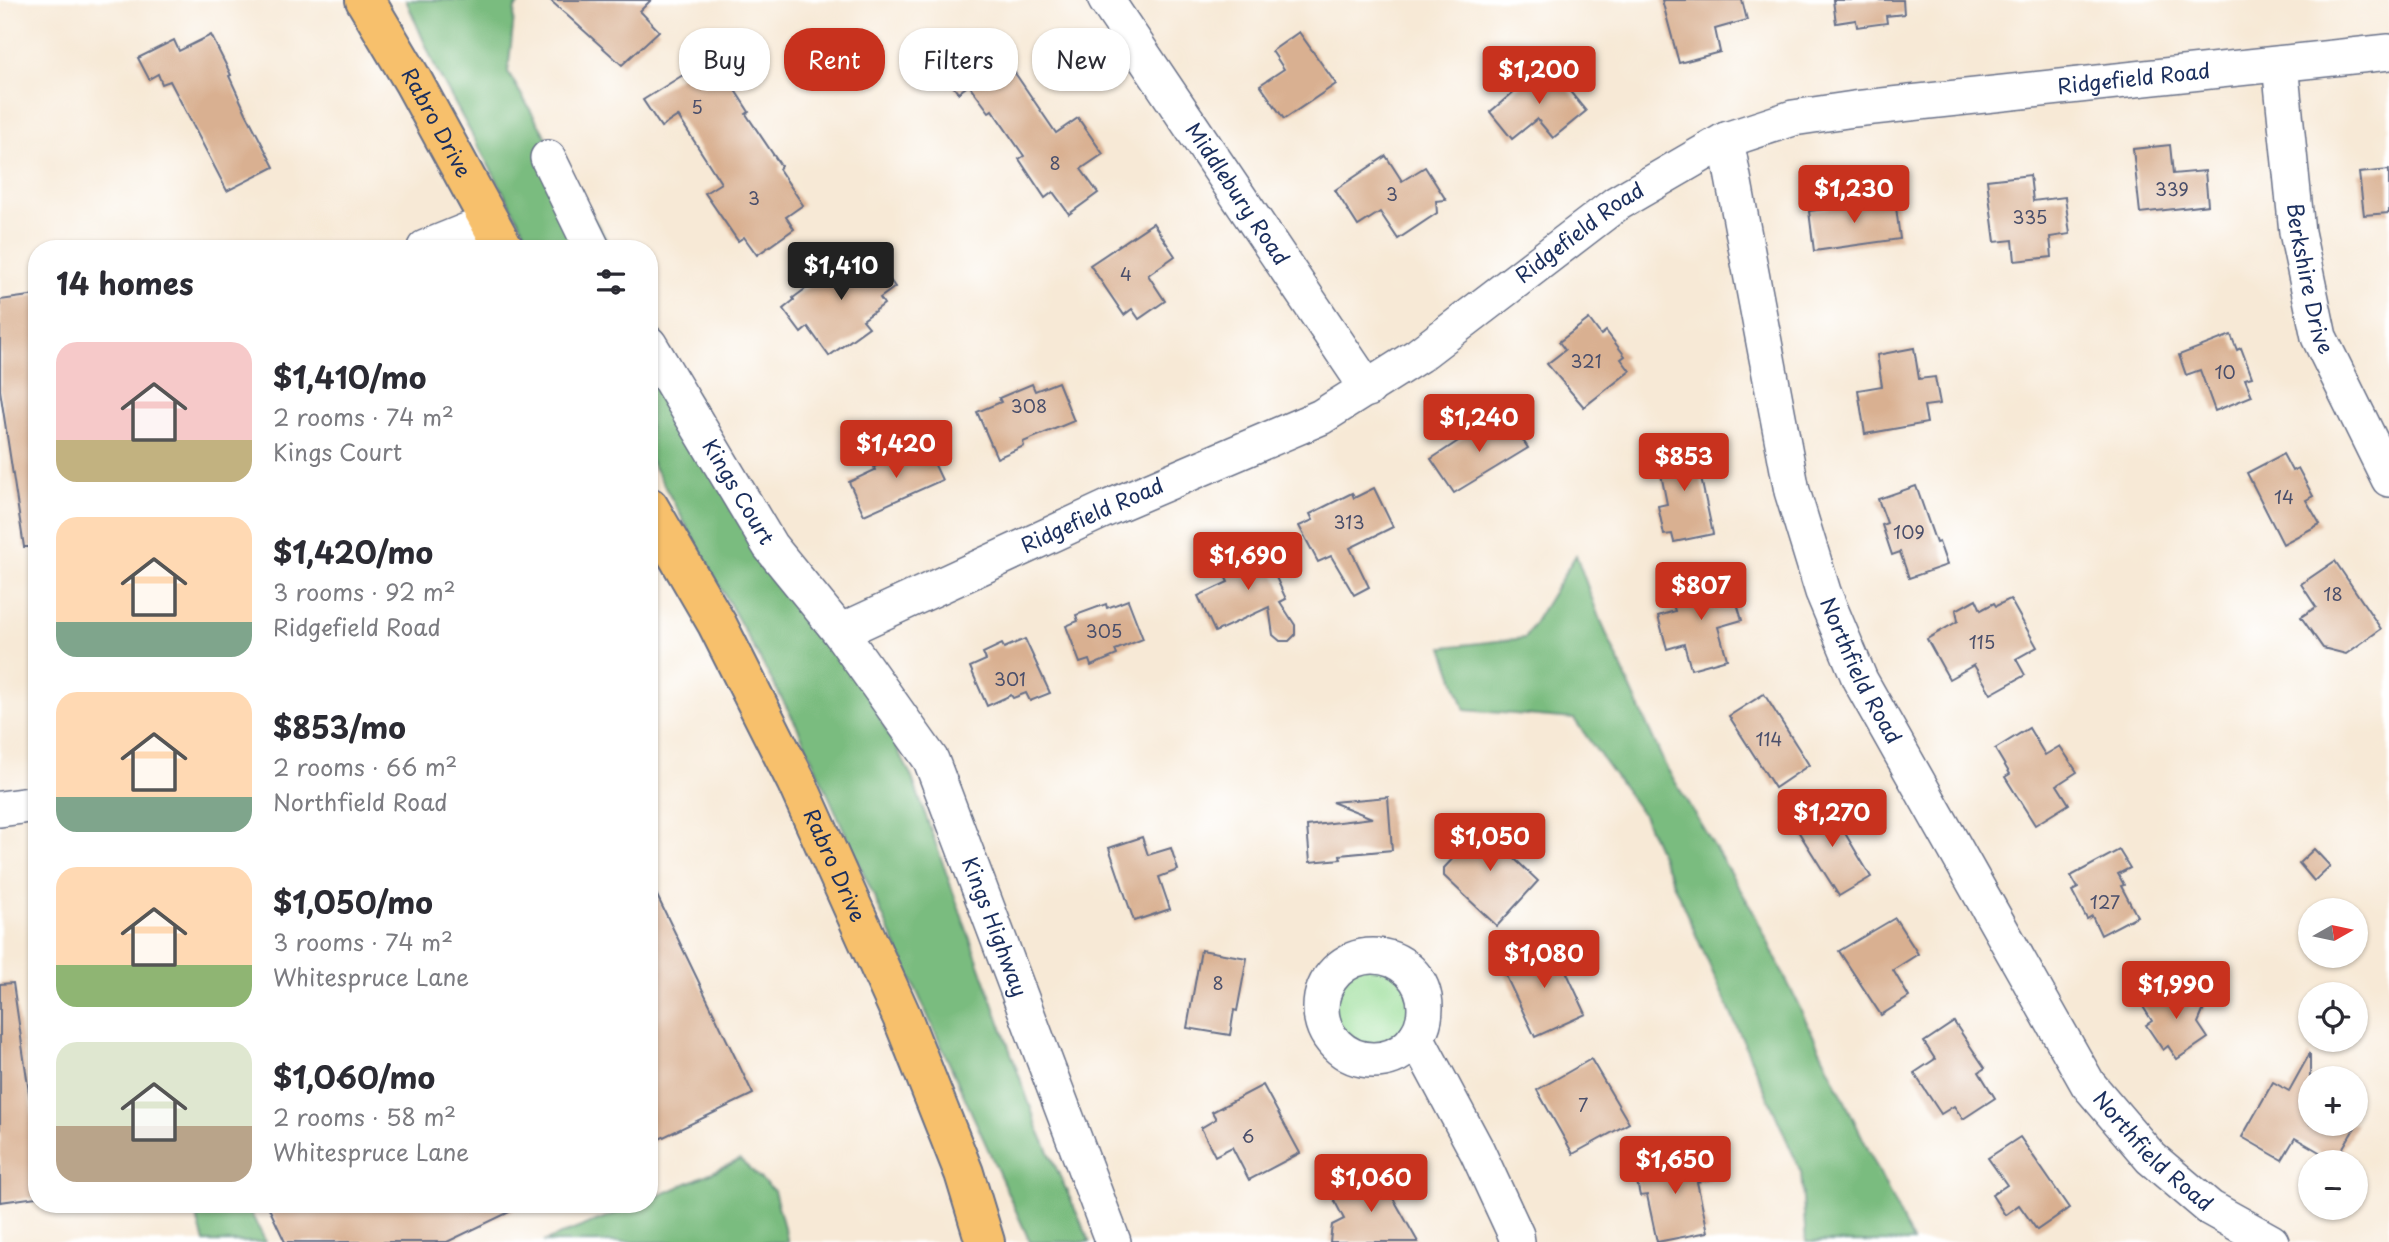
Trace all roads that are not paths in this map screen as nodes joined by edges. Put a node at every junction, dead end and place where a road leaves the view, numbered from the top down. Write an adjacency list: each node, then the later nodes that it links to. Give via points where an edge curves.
1 (365, 0): 7 (main road, Rabro Drive)
2 (1106, 0): 11 (street, Middlebury Road)
3 (2389, 52): 4 (street, Ridgefield Road)
4 (2280, 64): 5 (street, Ridgefield Road, via 1854,109 1793,118); 12 (street, Berkshire Drive, via 2297,232 2319,337)
5 (1726, 140): 11 (street, Ridgefield Road, via 1616,204 1419,355); 21 (street, Northfield Road, via 1792,491 1823,592 1860,680 2088,1084 2151,1158 2210,1208)
6 (548, 158): 9 (street)
7 (496, 235): 8 (street)
8 (469, 240)
9 (588, 240)
10 (658, 359): 14 (street, Kings Court, via 770,546)
11 (1368, 388): 14 (street, Ridgefield Road, via 1321,417 1108,508)
12 (2389, 479)
13 (658, 522): 18 (main road, Rabro Drive, via 717,624 796,782 902,1017 964,1172)
14 (840, 632): 19 (street, Kings Highway, via 931,760)
15 (28, 805): 16 (street)
16 (0, 810)
17 (1416, 1037): 20 (street, via 1477,1151)
18 (985, 1242)
19 (1113, 1242)
20 (1517, 1242)
21 (2271, 1242)

